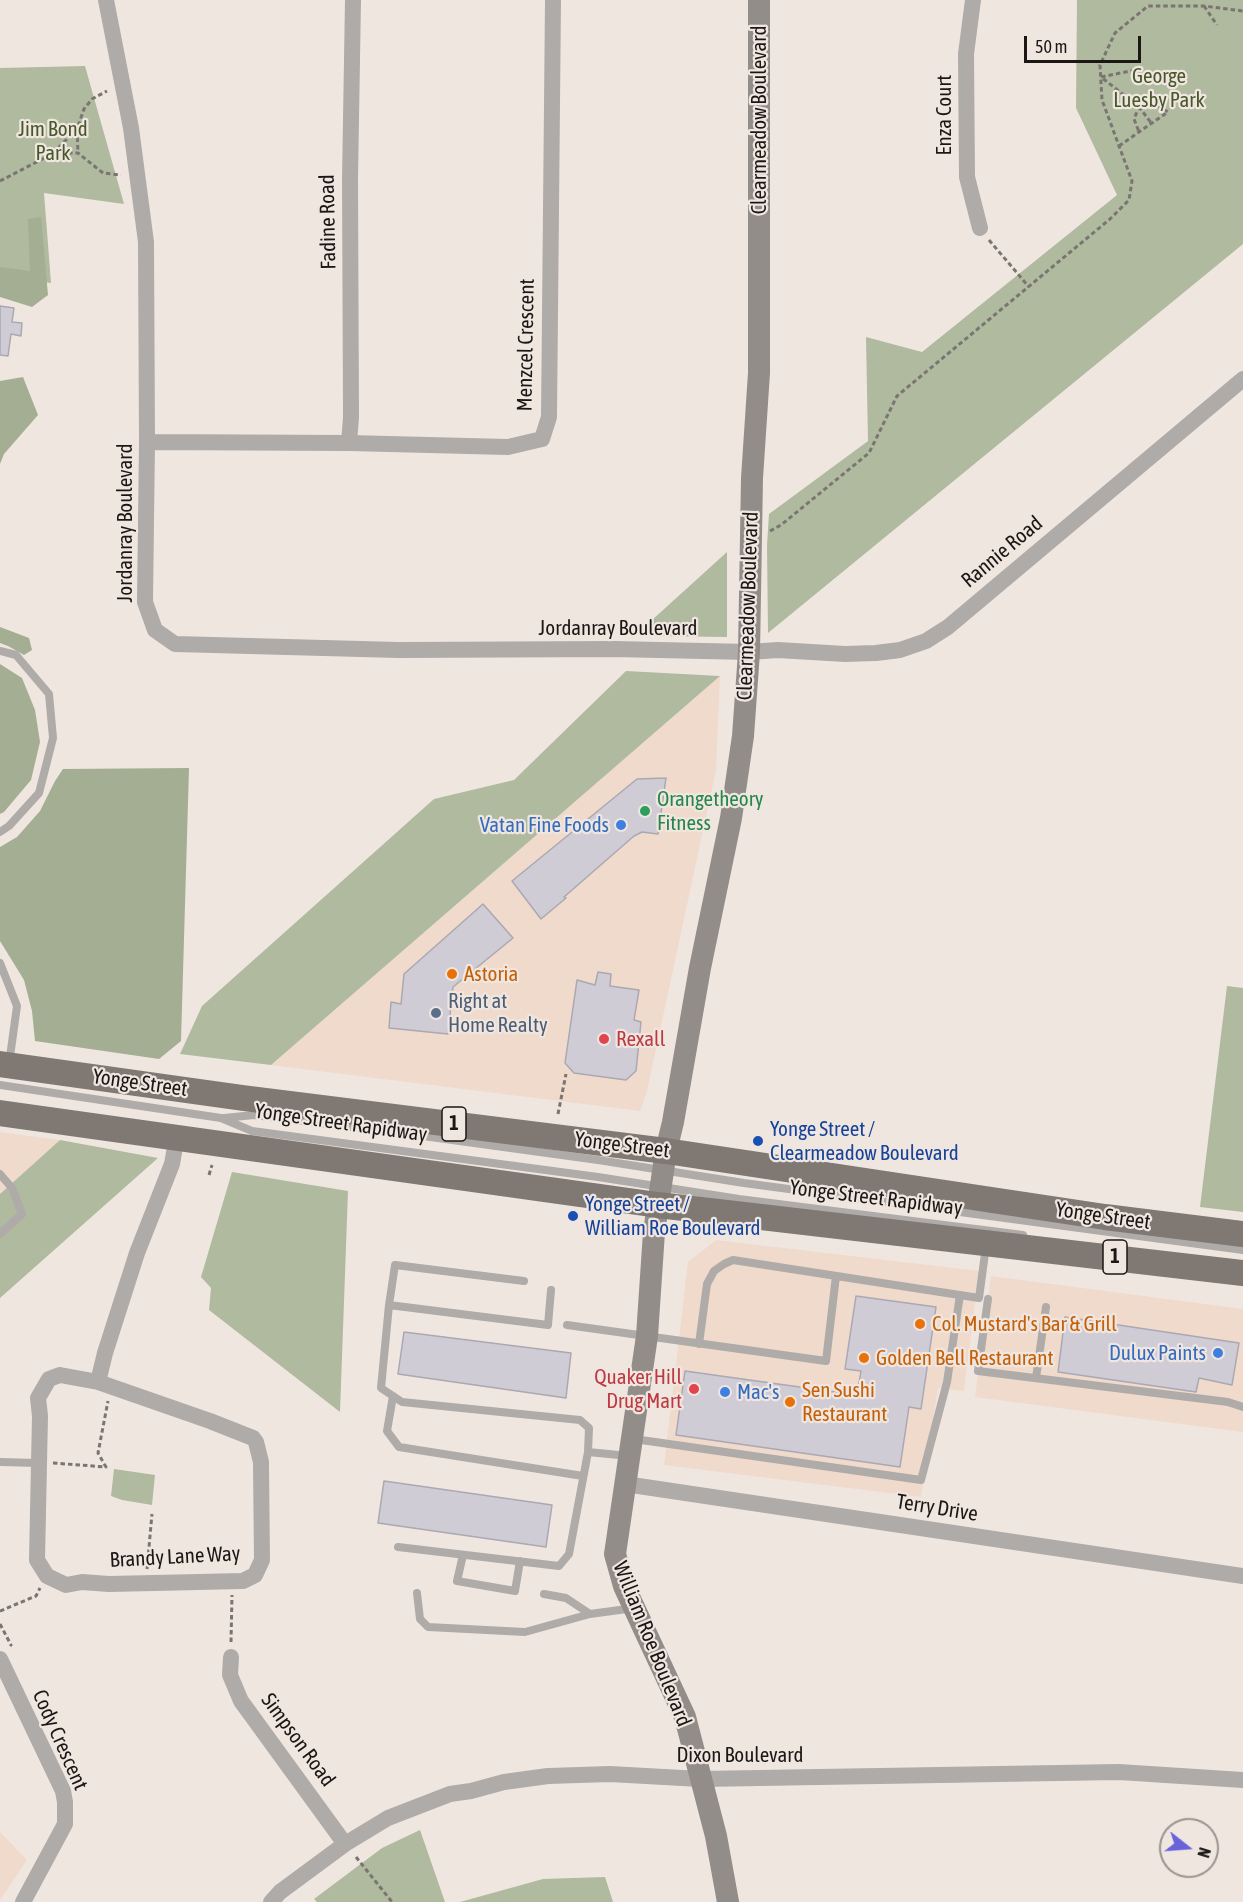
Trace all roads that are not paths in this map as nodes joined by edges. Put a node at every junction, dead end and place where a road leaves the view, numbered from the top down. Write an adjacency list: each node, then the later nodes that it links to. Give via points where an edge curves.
1 (106, 0): 8 (street, Jordanray Boulevard, via 131,128 146,242)
2 (353, 0): 9 (street, Fadine Road)
3 (553, 0): 9 (street, Menzcel Crescent, via 549,417 542,438 508,447)
4 (759, 0): 11 (street, Clearmeadow Boulevard, via 759,373 752,478)
5 (973, 0): 6 (street, Enza Court, via 966,54 967,177)
6 (980, 228)
7 (1243, 379): 11 (street, Rannie Road, via 948,627 926,641 876,654)
8 (147, 442): 9 (street, Menzcel Crescent); 11 (street, Jordanray Boulevard, via 145,602 155,630 176,644)
9 (349, 443)
10 (0, 651): 12 (lane, via 16,655 49,694 53,738 39,793)
11 (749, 652): 19 (street, Clearmeadow Boulevard, via 743,736 731,818 699,968)
12 (0, 832)
13 (0, 963): 14 (lane, via 17,1006)
14 (3, 1072): 16 (lane, Yonge Street Rapidway); 19 (main road, Yonge Street / 1, via 254,1099)
15 (0, 1113): 17 (main road, Yonge Street / 1)
16 (221, 1118): 19 (lane, Yonge Street Rapidway, via 254,1115 423,1136); 19 (lane, Yonge Street Rapidway, via 252,1131)
17 (177, 1136): 19 (main road, Yonge Street / 1); 39 (street, via 172,1164 137,1253 105,1353)
18 (0, 1174): 20 (lane, via 12,1188 22,1214)
19 (662, 1178): 21 (main road, Yonge Street / 1, via 1105,1217); 22 (lane, Yonge Street Rapidway, via 739,1199); 23 (main road, Yonge Street / 1); 24 (lane, Yonge Street Rapidway, via 744,1184); 36 (street, William Roe Boulevard)
20 (0, 1233)
21 (1243, 1234)
22 (1027, 1235)
23 (987, 1242): 27 (main road, Yonge Street / 1); 31 (lane, via 979,1298)
24 (1243, 1250)
25 (1191, 1257): 26 (lane)
26 (1243, 1264)
27 (1243, 1273)
28 (836, 1276): 31 (lane); 37 (lane, via 733,1260 724,1264 714,1271 707,1284); 37 (lane, via 826,1361)
29 (524, 1281): 33 (lane, via 395,1265)
30 (551, 1290): 33 (lane, via 548,1326)
31 (960, 1295): 42 (lane, via 947,1382 921,1480)
32 (988, 1299): 38 (lane, via 978,1371)
33 (389, 1305): 40 (lane, via 381,1388)
34 (1046, 1306): 38 (lane)
35 (567, 1325): 36 (lane)
36 (647, 1335): 37 (lane); 42 (street, William Roe Boulevard)
37 (699, 1344)
38 (1036, 1378): 41 (lane)
39 (104, 1385): 45 (street, Brandy Lane Way, via 60,1375 49,1379 38,1398); 45 (street, Brandy Lane Way, via 253,1438 261,1462 262,1560 255,1575 243,1581 66,1585 47,1576 37,1560)
40 (393, 1396): 43 (lane, via 402,1402 580,1420 589,1428); 46 (lane, via 387,1431 399,1447)
41 (1243, 1405)
42 (630, 1448): 43 (lane); 47 (street, William Roe Boulevard)
43 (588, 1452): 46 (lane)
44 (0, 1462): 45 (lane)
45 (39, 1462)
46 (584, 1476): 50 (lane, via 569,1554 559,1566)
47 (625, 1484): 51 (street, Terry Drive); 54 (street, William Roe Boulevard, via 615,1554)
48 (398, 1547): 49 (lane)
49 (463, 1555): 50 (lane); 50 (lane, via 457,1581 515,1591)
50 (520, 1561)
51 (1243, 1576)
52 (417, 1593): 55 (lane, via 420,1618 428,1627 525,1632)
53 (544, 1594): 55 (lane, via 566,1598)
54 (634, 1608): 55 (lane); 58 (street, William Roe Boulevard, via 685,1717)
55 (590, 1614)
56 (3, 1655): 61 (street, Cody Crescent, via 65,1802 65,1824)
57 (231, 1657): 60 (street, Simpson Road, via 230,1675 241,1701)
58 (700, 1779): 59 (street, Dixon Boulevard, via 1119,1772); 60 (street, Dixon Boulevard, via 610,1774 504,1782 428,1801 388,1818); 63 (street, William Roe Boulevard)
59 (1243, 1780)
60 (345, 1844): 62 (street, Dixon Boulevard)
61 (23, 1902)
62 (271, 1902)
63 (728, 1902)

